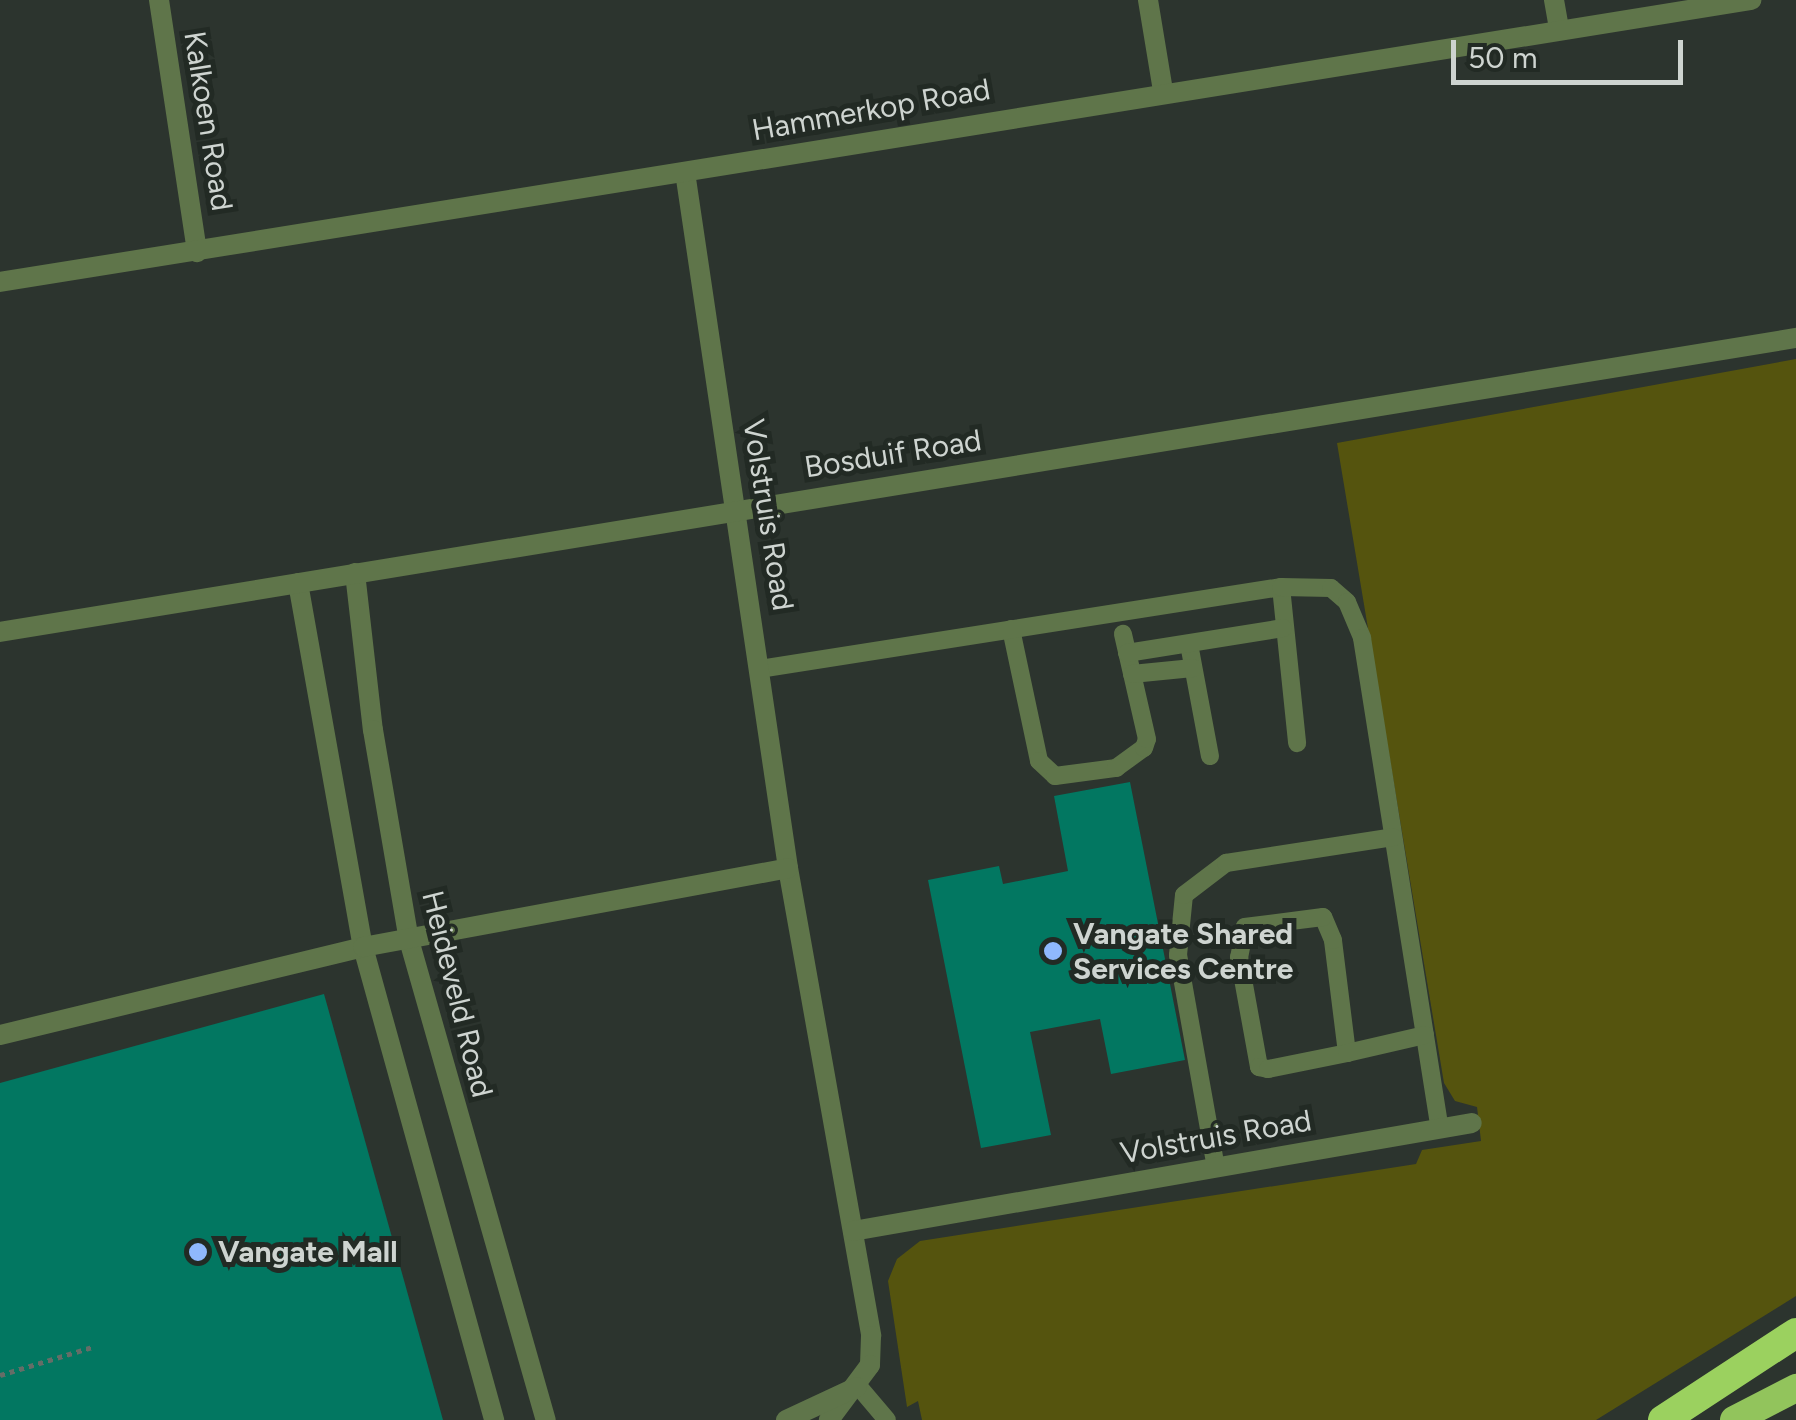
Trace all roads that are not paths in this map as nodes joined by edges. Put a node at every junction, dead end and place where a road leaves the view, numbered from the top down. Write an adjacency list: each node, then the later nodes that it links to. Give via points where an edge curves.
1 (159, 0): 8 (street, Kalkoen Road)
2 (1148, 0): 6 (street)
3 (1554, 0): 5 (street)
4 (1752, 0): 5 (street, Hammerkop Road)
5 (1559, 29): 6 (street, Hammerkop Road)
6 (1163, 92): 7 (street, Hammerkop Road)
7 (684, 172): 8 (street, Hammerkop Road); 11 (street, Volstruis Road)
8 (197, 252): 9 (street, Hammerkop Road)
9 (0, 282)
10 (1796, 338): 11 (street, Bosduif Road)
11 (738, 510): 12 (street, Bosduif Road); 21 (street, Volstruis Road)
12 (356, 573): 13 (street, Bosduif Road); 28 (street, Heideveld Road, via 373,730)
13 (298, 583): 17 (street, Bosduif Road); 29 (street)
14 (1281, 587): 15 (lane); 16 (lane); 26 (lane, via 1331,588 1352,609)
15 (1283, 628): 19 (lane); 24 (lane)
16 (1010, 630): 21 (lane); 23 (lane, via 1047,773 1116,768 1144,748)
17 (0, 632)
18 (1122, 634): 20 (lane)
19 (1189, 644): 20 (lane); 22 (lane)
20 (1128, 653): 23 (lane)
21 (760, 668): 27 (street, Volstruis Road)
22 (1193, 668): 23 (lane); 25 (lane)
23 (1132, 674)
24 (1297, 743)
25 (1210, 756)
26 (1393, 837): 31 (lane); 35 (lane, via 1226,863 1184,895 1178,955)
27 (788, 868): 28 (street); 36 (street, Volstruis Road)
28 (409, 940): 29 (street); 42 (street, Heideveld Road)
29 (364, 947): 30 (street); 41 (street)
30 (0, 1035)
31 (1425, 1036): 32 (lane); 34 (lane)
32 (1347, 1053): 32 (lane, via 1333,940 1323,917 1246,927 1238,956 1259,1066)
33 (1472, 1123): 34 (street, Volstruis Road)
34 (1440, 1129): 35 (street, Volstruis Road)
35 (1216, 1168): 36 (street, Volstruis Road)
36 (853, 1230): 38 (street, Volstruis Road, via 871,1336 870,1365)
37 (1796, 1333): 45 (highway)
38 (859, 1386): 40 (street); 44 (lane)
39 (1796, 1388): 46 (highway)
40 (838, 1412): 43 (street)
41 (494, 1420)
42 (546, 1420)
43 (786, 1420)
44 (886, 1420)
45 (1663, 1420)
46 (1734, 1420)

